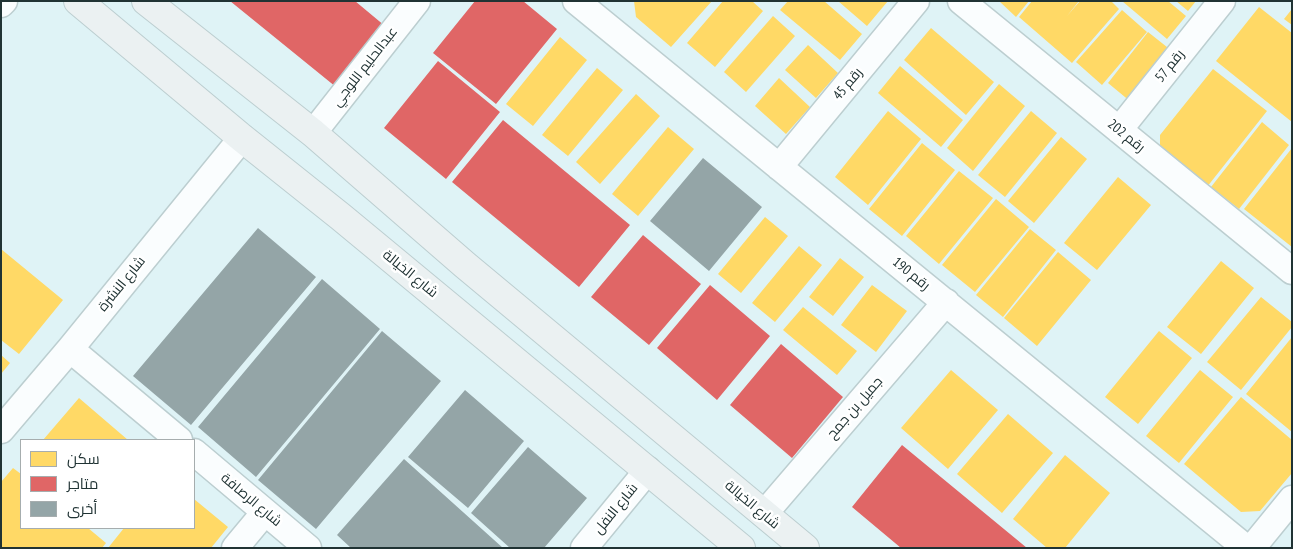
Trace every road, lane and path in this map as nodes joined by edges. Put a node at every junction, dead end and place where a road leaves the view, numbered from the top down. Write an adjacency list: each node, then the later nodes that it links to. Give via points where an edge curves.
1 (4, 1): 8 (street)
2 (78, 1): 12 (street, شارع الخيالة)
3 (146, 1): 11 (street, شارع الخيالة)
4 (417, 1): 11 (street, عبدالحليم اللوجي)
5 (916, 1): 13 (street, رقم 45)
6 (961, 1): 10 (street, رقم 202)
7 (1222, 1): 10 (street, رقم 57)
8 (1, 4)
9 (588, 5): 13 (street, رقم 190)
10 (1119, 130): 17 (street, رقم 202)
11 (313, 133): 14 (street, شارع الخيالة)
12 (242, 138): 15 (street, شارع الخيالة); 20 (street, شارع النشرة)
13 (779, 167): 19 (street, رقم 190)
14 (382, 194): 15 (street, via 395,214 397,224 388,236 369,235); 16 (street, شارع الخيالة)
15 (341, 218): 18 (street, شارع الخيالة)
16 (465, 265): 18 (street, via 443,256 431,262 423,272); 27 (street, شارع الخيالة)
17 (1292, 271)
18 (436, 296): 24 (street, شارع الخيالة)
19 (946, 302): 27 (street, جميل بن جمح); 33 (street, رقم 190)
20 (70, 349): 21 (street, شارع النشرة); 22 (street)
21 (1, 430)
22 (178, 439)
23 (195, 453): 26 (street, شارع الرصافة)
24 (648, 470): 30 (street, شارع النفل); 31 (street, شارع الخيالة)
25 (1292, 499): 34 (street)
26 (265, 512): 28 (street); 29 (street, شارع الرصافة)
27 (764, 514): 32 (street, شارع الخيالة)
28 (235, 548)
29 (308, 548)
30 (584, 548)
31 (741, 548)
32 (805, 548)
33 (1246, 548)
34 (1252, 548)

